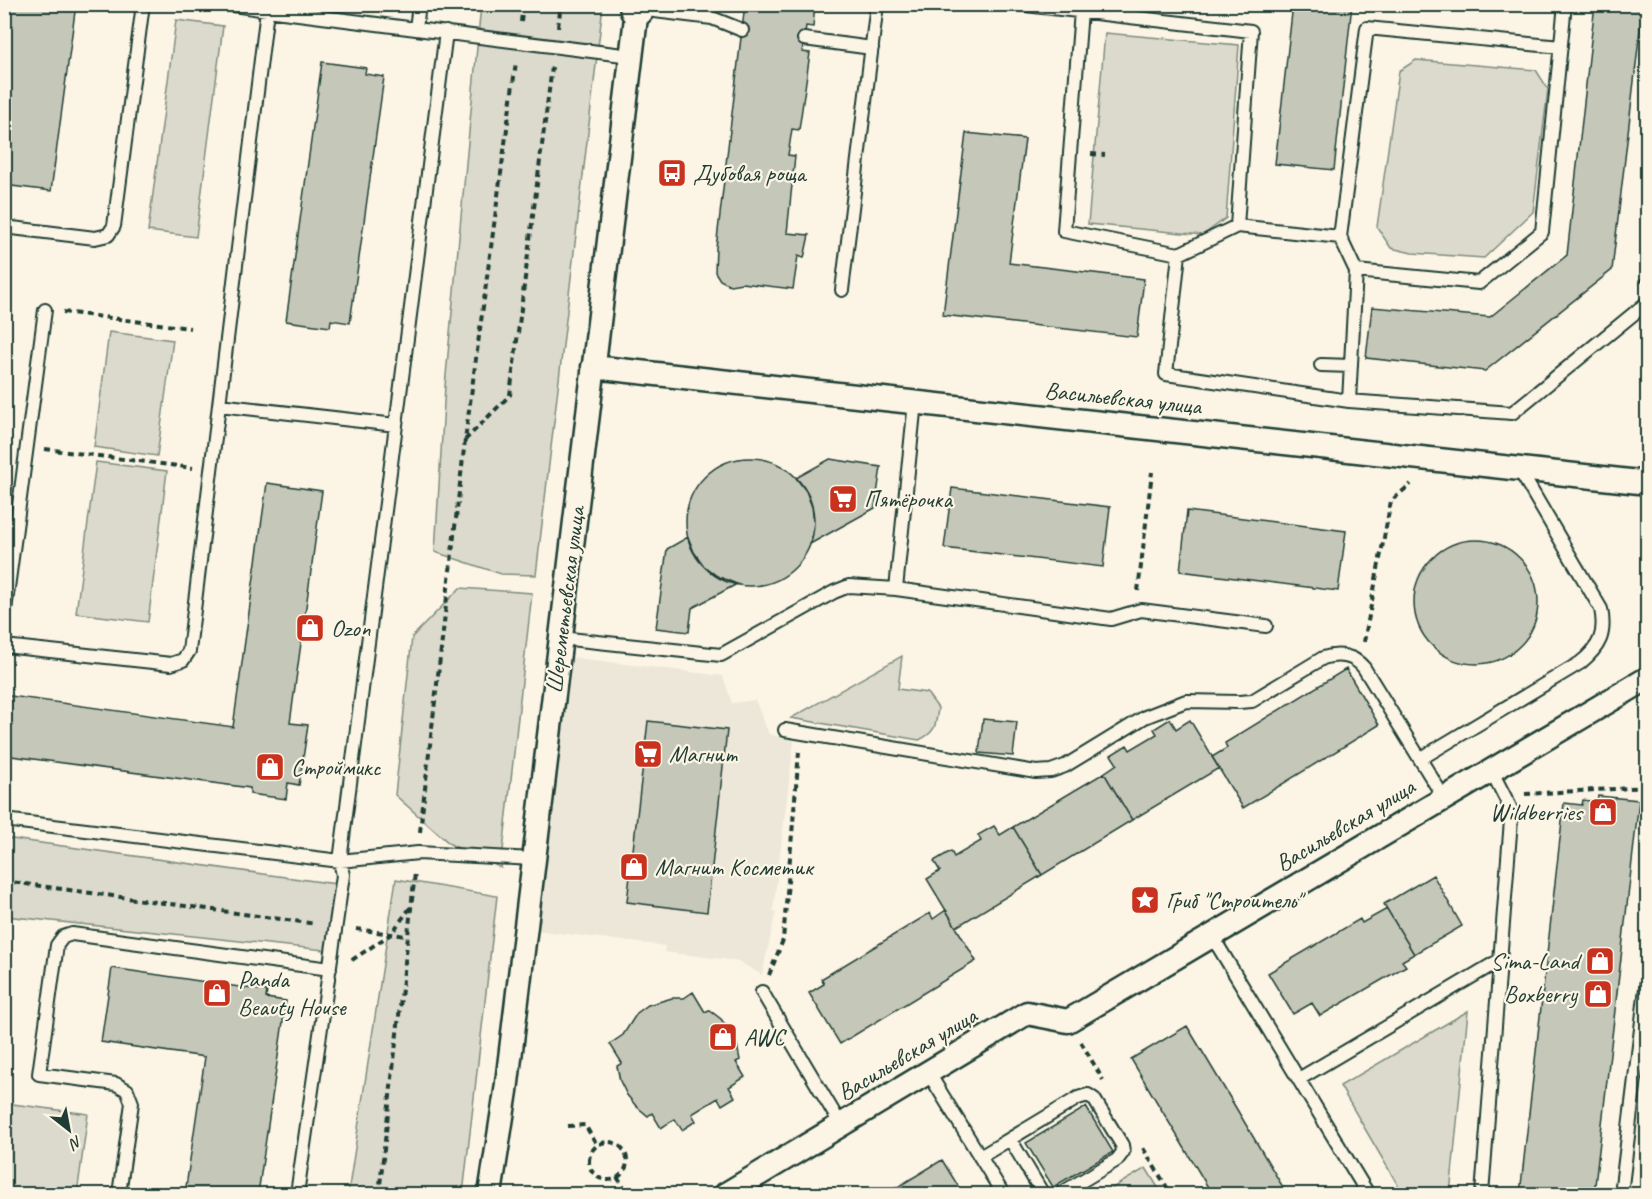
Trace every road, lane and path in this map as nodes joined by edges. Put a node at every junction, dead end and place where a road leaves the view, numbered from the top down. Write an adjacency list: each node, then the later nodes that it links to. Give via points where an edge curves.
1 (143, 4): 22 (lane, via 114,226 108,235 95,238)
2 (226, 4): 9 (lane)
3 (419, 4): 12 (lane)
4 (523, 4): 16 (path)
5 (561, 4): 17 (path)
6 (877, 4): 19 (lane)
7 (1017, 4): 11 (lane)
8 (1565, 4): 18 (lane)
9 (267, 7): 12 (lane); 37 (lane)
10 (637, 7): 13 (lane, via 712,18); 20 (street, Шереметьевская улица)
11 (1081, 11): 21 (lane, via 1251,31); 24 (lane, via 1064,231)
12 (416, 29): 14 (lane)
13 (741, 30)
14 (446, 32): 16 (lane); 38 (lane)
15 (804, 39): 19 (lane)
16 (519, 41): 17 (lane); 39 (path)
17 (555, 46): 20 (lane); 39 (path, via 510,394)
18 (1561, 47): 23 (lane, via 1367,28); 25 (lane, via 1542,232 1479,283)
19 (872, 48): 28 (lane)
20 (631, 56): 34 (street, Шереметьевская улица)
21 (1237, 226): 23 (lane); 24 (lane)
22 (4, 227)
23 (1340, 237): 25 (lane)
24 (1179, 254): 35 (lane, via 1166,374)
25 (1356, 271): 33 (lane)
26 (1647, 275): 27 (path)
27 (1638, 282)
28 (842, 290)
29 (1647, 302): 35 (lane, via 1512,413)
30 (45, 310): 31 (path); 40 (lane)
31 (190, 328)
32 (1321, 364): 33 (lane)
33 (1351, 366): 35 (lane)
34 (594, 367): 36 (street, Васильевская улица); 50 (street, Шереметьевская улица)
35 (1349, 400)
36 (915, 402): 41 (street, Васильевская улица); 46 (lane)
37 (219, 405): 38 (lane); 42 (lane)
38 (396, 425): 64 (lane)
39 (465, 440): 62 (path)
40 (27, 446): 42 (path); 48 (lane)
41 (1519, 469): 44 (street, Васильевская улица); 56 (lane, via 1601,609 1604,626 1600,640 1593,653 1580,663)
42 (211, 470): 51 (lane, via 189,651 183,660 171,664)
43 (1152, 472): 47 (path)
44 (1647, 483)
45 (1391, 501): 52 (path)
46 (896, 589): 49 (lane, via 1111,619 1141,610); 50 (lane, via 849,586 722,655)
47 (1137, 599)
48 (4, 618)
49 (1266, 626)
50 (560, 638): 63 (street, Шереметьевская улица)
51 (4, 646)
52 (1360, 662): 55 (lane, via 1342,655 1323,658 1252,701 1186,700 1145,717 1051,771 1036,772); 56 (lane)
53 (1646, 685): 57 (street, Васильевская улица)
54 (785, 730): 55 (lane)
55 (801, 732): 76 (path, via 783,940)
56 (1420, 759): 60 (lane)
57 (1491, 770): 59 (lane); 60 (street, Васильевская улица)
58 (1647, 787): 59 (path)
59 (1505, 795): 72 (lane, via 1511,820)
60 (1444, 798): 71 (street, Васильевская улица)
61 (4, 820): 64 (lane)
62 (420, 832)
63 (533, 859): 64 (lane, via 418,853); 88 (street, Шереметьевская улица)
64 (340, 861): 68 (lane, via 343,875)
65 (416, 866): 67 (path)
66 (4, 881): 68 (path)
67 (410, 907): 69 (path); 70 (path)
68 (336, 926): 69 (path); 73 (lane)
69 (391, 934): 70 (path); 73 (path, via 354,959)
70 (406, 936): 87 (path)
71 (1212, 936): 77 (street, Васильевская улица, via 1068,1021 1027,1013); 78 (lane)
72 (1500, 960): 78 (lane); 95 (lane)
73 (330, 969): 85 (lane, via 72,934 63,937 57,945 39,1074 116,1084 127,1090 132,1102); 86 (lane)
74 (1647, 971): 75 (lane)
75 (1647, 984): 96 (lane)
76 (762, 992): 79 (lane)
77 (928, 1072): 79 (street, Васильевская улица); 83 (lane)
78 (1299, 1079): 94 (lane)
79 (841, 1125): 90 (street, Васильевская улица)
80 (568, 1126): 82 (path, via 585,1125)
81 (1010, 1139): 83 (lane); 92 (lane); 93 (lane, via 1078,1098 1088,1095 1094,1099 1123,1152 1117,1160)
82 (597, 1145): 84 (path, via 590,1154 591,1170 605,1180); 84 (path, via 611,1142 624,1151 626,1168)
83 (980, 1157): 91 (lane)
84 (617, 1177): 89 (path)
85 (119, 1194)
86 (297, 1194)
87 (379, 1194)
88 (490, 1194)
89 (628, 1194)
90 (726, 1194)
91 (1003, 1194)
92 (1043, 1194)
93 (1060, 1194)
94 (1368, 1194)
95 (1482, 1194)
96 (1621, 1194)

